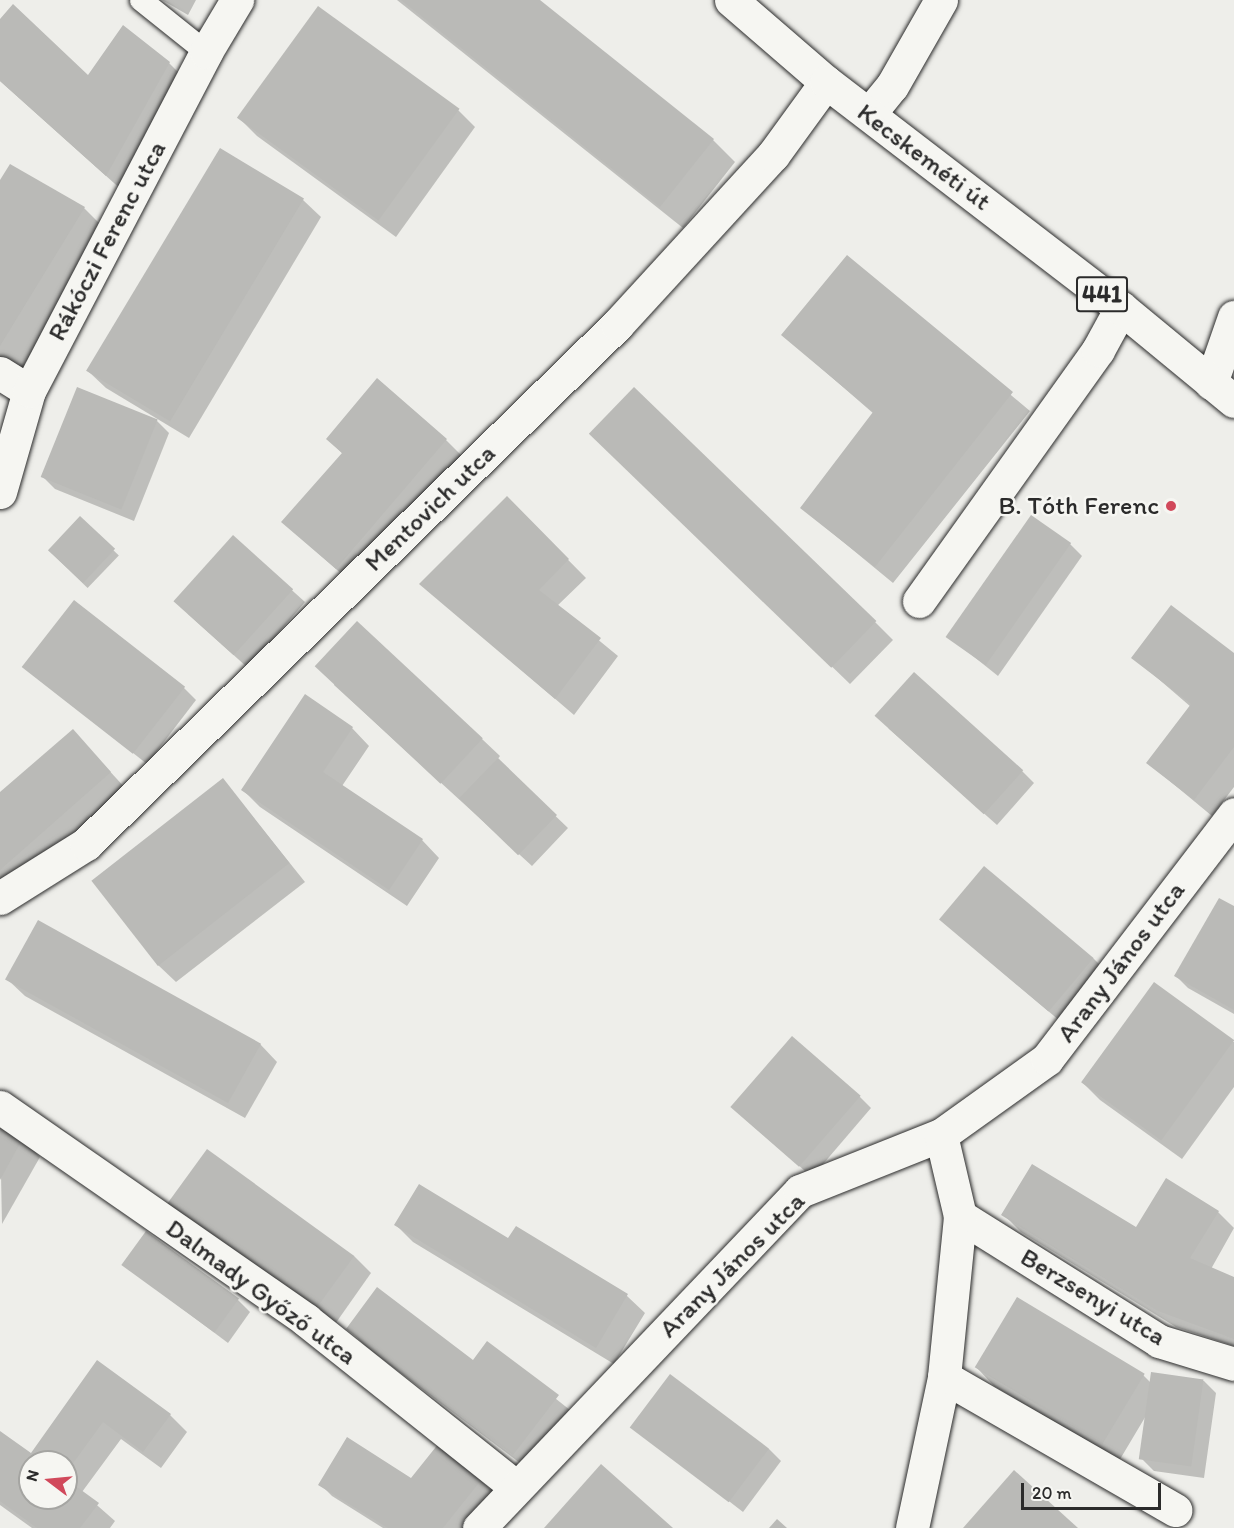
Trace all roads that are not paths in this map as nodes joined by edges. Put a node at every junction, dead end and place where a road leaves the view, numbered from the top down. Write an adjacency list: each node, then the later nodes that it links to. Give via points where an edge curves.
1 (141, 0): 5 (lane)
2 (237, 0): 5 (street, Rákóczi Ferenc utca)
3 (731, 0): 6 (street, Kecskeméti út / 441)
4 (941, 0): 7 (street, via 892,86)
5 (206, 52): 11 (street, Rákóczi Ferenc utca)
6 (826, 82): 7 (street, Kecskeméti út / 441); 16 (street, Mentovich utca, via 773,155 617,325 86,844)
7 (869, 114): 8 (street, Kecskeméti út / 441)
8 (1121, 308): 12 (street, Kecskeméti út / 441); 14 (street, via 1098,350)
9 (1234, 316): 12 (street, Kecskeméti út)
10 (0, 373): 11 (street)
11 (29, 391): 13 (street, Rákóczi Ferenc utca)
12 (1223, 392)
13 (0, 492)
14 (919, 601)
15 (1234, 814): 18 (street, Arany János utca, via 1047,1059)
16 (0, 898)
17 (0, 1107): 22 (street, Dalmady Győző utca, via 306,1320)
18 (940, 1135): 19 (street); 22 (street, Arany János utca, via 801,1191)
19 (960, 1216): 20 (street, Berzsenyi utca, via 1159,1341); 21 (street)
20 (1234, 1364)
21 (944, 1377): 23 (street); 25 (street)
22 (515, 1486): 24 (street, Arany János utca)
23 (1175, 1510)
24 (479, 1528)
25 (912, 1528)

